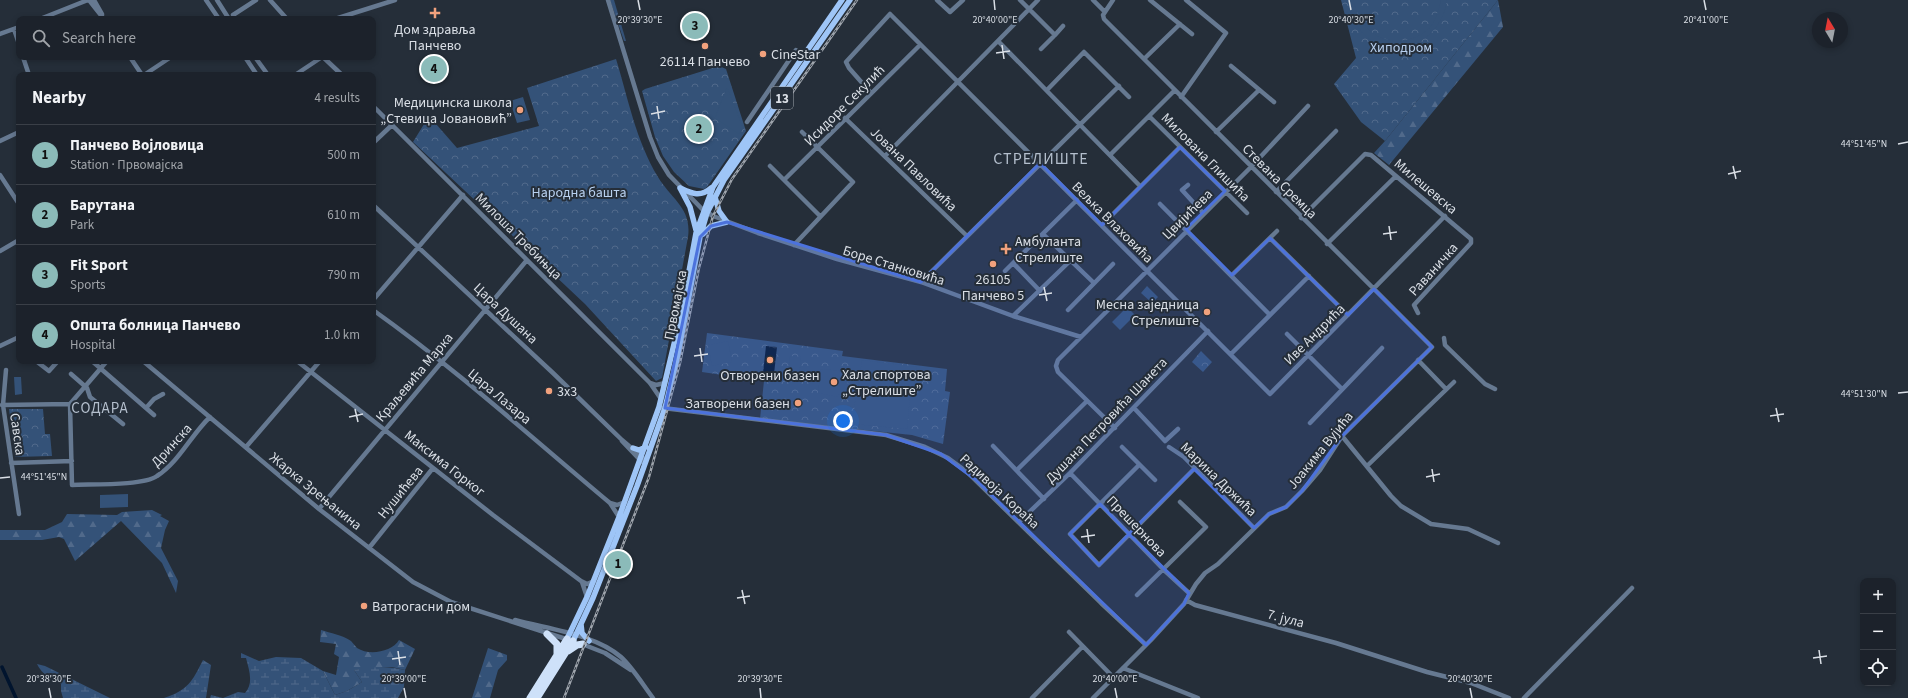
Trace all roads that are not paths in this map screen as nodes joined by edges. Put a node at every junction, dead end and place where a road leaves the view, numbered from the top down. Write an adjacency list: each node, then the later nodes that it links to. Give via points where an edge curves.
1 (88, 0): 21 (street); 22 (street)
2 (94, 0): 23 (street)
3 (206, 0): 24 (street)
4 (217, 0): 25 (street)
5 (256, 0): 26 (street)
6 (270, 0): 27 (street)
7 (395, 0): 28 (street)
8 (608, 0): 90 (street, Боре Станковића, via 654,147 669,175)
9 (842, 0): 89 (main road, Првомајска / 13)
10 (850, 0): 94 (main road, Првомајска / 13)
11 (937, 0): 12 (street, via 950,12)
12 (963, 0)
13 (1020, 0): 19 (street)
14 (1038, 0): 19 (street)
15 (1092, 0): 20 (street)
16 (1113, 0): 20 (street)
17 (1150, 0): 29 (street)
18 (1186, 0): 61 (street, via 1226,33)
19 (1029, 10): 34 (street); 35 (street)
20 (1104, 10): 39 (street, Стевана Сремца, via 1104,19)
21 (48, 16)
22 (102, 16)
23 (103, 16)
24 (217, 16)
25 (230, 16)
26 (232, 16)
27 (284, 16)
28 (344, 16)
29 (1180, 24): 33 (street); 39 (street)
30 (1063, 26): 34 (street)
31 (16, 28): 32 (street)
32 (0, 34)
33 (1192, 34)
34 (1055, 35): 37 (street)
35 (998, 41): 55 (street); 57 (street)
36 (920, 45): 55 (street, Вељка Влаховића); 60 (street, Исидоре Секулић); 60 (street, Вељка Влаховића, via 890,14 846,62)
37 (1041, 49)
38 (796, 50): 68 (street)
39 (1144, 59): 58 (street, Стевана Сремца)
40 (24, 60): 48 (street)
41 (132, 60): 49 (street)
42 (166, 60): 50 (street)
43 (247, 60): 51 (street)
44 (257, 60): 52 (street)
45 (318, 60): 53 (street)
46 (326, 60): 54 (street)
47 (1231, 66): 59 (street)
48 (28, 72)
49 (141, 72)
50 (148, 72)
51 (255, 72)
52 (266, 72)
53 (300, 72)
54 (339, 72)
55 (958, 82): 80 (street); 81 (street, Вељка Влаховића)
56 (1119, 86): 57 (street, via 1084,52); 62 (street); 69 (street)
57 (1046, 90): 69 (street)
58 (1175, 90): 61 (street, Стевана Сремца); 66 (street)
59 (1259, 90): 63 (street); 73 (street)
60 (871, 93): 67 (street, Исидоре Секулић)
61 (1181, 96): 73 (street, Стевана Сремца)
62 (1129, 97)
63 (1274, 102)
64 (1308, 106): 83 (street, Цвијићева)
65 (376, 109): 70 (street, Милоша Требињца)
66 (1149, 116): 78 (street, Милована Глишића); 79 (street)
67 (845, 118): 77 (street, Исидоре Секулић); 80 (street, Јована Павловића)
68 (747, 122)
69 (1080, 124): 79 (street); 81 (street)
70 (392, 125): 75 (street); 93 (street, Милоша Требињца)
71 (1336, 131): 92 (street)
72 (802, 132): 77 (street)
73 (1216, 132): 83 (street, Стевана Сремца)
74 (16, 133): 76 (street)
75 (376, 140)
76 (0, 141)
77 (818, 147): 86 (street, Исидоре Секулић); 102 (street, via 854,182)
78 (1180, 147): 88 (street); 91 (street, Милована Глишића)
79 (1110, 155): 88 (street)
80 (885, 156): 111 (street, Јована Павловића)
81 (1040, 163): 96 (street, Вељка Влаховића); 111 (street)
82 (770, 166): 86 (street)
83 (1251, 167): 91 (street, Цвијићева); 92 (street, Стевана Сремца)
84 (0, 174): 95 (street)
85 (1396, 176): 103 (street, Милешевска); 104 (street, Милешевска, via 1371,155 1365,154); 115 (street)
86 (784, 180): 102 (street)
87 (1188, 185): 100 (street, via 1182,190)
88 (1140, 186): 106 (street)
89 (713, 187): 90 (main road, via 701,194 690,193); 99 (main road, Првомајска / 13)
90 (680, 188): 99 (street, Боре Станковића); 110 (main road, via 690,207)
91 (1225, 191): 100 (street, Цвијићева); 101 (street, Милована Глишића)
92 (1276, 192): 104 (street, Стевана Сремца)
93 (463, 195): 117 (street); 119 (street, Милоша Требињца)
94 (715, 196): 99 (main road, Првомајска / 13); 105 (main road, via 719,211)
95 (16, 199)
96 (1077, 200): 106 (street, Вељка Влаховића); 109 (street)
97 (1160, 204): 107 (street)
98 (376, 208): 117 (street, Цара Душана)
99 (705, 212): 105 (street, Боре Станковића); 110 (main road, Првомајска / 13)
100 (1203, 212): 107 (street, Цвијићева)
101 (1247, 213)
102 (820, 216): 116 (street)
103 (1445, 216): 113 (street, Милешевска); 129 (street, Иве Андрића)
104 (1301, 218): 115 (street, Стевана Сремца)
105 (727, 222): 110 (main road, via 709,227); 116 (street, Боре Станковића)
106 (1102, 225): 124 (street, Вељка Влаховића)
107 (1186, 230): 124 (street, Цвијићева); 125 (street)
108 (1277, 231): 112 (street)
109 (1043, 234): 120 (street); 121 (street)
110 (698, 235): 164 (main road, Првомајска / 13); 176 (main road, Првомајска / 13, via 679,348)
111 (967, 236): 127 (street)
112 (1270, 238): 125 (street); 126 (street)
113 (1471, 239): 135 (street, Раваничка, via 1471,243 1414,305)
114 (16, 242): 118 (street)
115 (1328, 244): 129 (street, Стевана Сремца)
116 (794, 245): 127 (street, Боре Станковића)
117 (419, 246): 131 (street); 132 (street, Цара Душана)
118 (0, 251)
119 (527, 260): 132 (street, Краљевића Марка); 163 (street, Милоша Требињца)
120 (1070, 261): 128 (street); 130 (street)
121 (1013, 263): 123 (street); 130 (street)
122 (1113, 264): 128 (street)
123 (1005, 271)
124 (1146, 271): 139 (street, Вељка Влаховића); 141 (street, Цвијићева)
125 (1232, 275): 136 (street)
126 (1309, 276): 136 (street); 137 (street)
127 (921, 282): 138 (street, Боре Станковића)
128 (1094, 283): 133 (street)
129 (1374, 289): 137 (street, Иве Андрића); 145 (street, Стевана Сремца)
130 (1040, 291): 138 (street)
131 (376, 296)
132 (485, 309): 150 (street, Краљевића Марка); 186 (street, Цара Душана)
133 (1068, 310)
134 (376, 312): 150 (street, Цара Лазара)
135 (1418, 313)
136 (1270, 315): 147 (street)
137 (1348, 315): 148 (street, Иве Андрића)
138 (1013, 316): 141 (street, Боре Станковића)
139 (1208, 331): 147 (street, Вељка Влаховића); 177 (street, Душана Петровића Шанета)
140 (1287, 334): 148 (street)
141 (1080, 337): 172 (street, Цвијићева, via 1058,360 1056,366 1058,372)
142 (16, 338): 144 (street)
143 (1444, 338): 168 (street, via 1445,345 1485,384)
144 (0, 346)
145 (1432, 347): 149 (street, Јоакима Вујића)
146 (1382, 348): 166 (street)
147 (1231, 354): 170 (street, Вељка Влаховића)
148 (1309, 355): 166 (street); 170 (street, Иве Андрића)
149 (1418, 360): 167 (street); 185 (street, Јоакима Вујића)
150 (441, 362): 184 (street, Краљевића Марка); 206 (street, Цара Лазара)
151 (40, 364): 152 (street, via 49,371)
152 (55, 364)
153 (95, 364): 158 (street)
154 (104, 364): 158 (street)
155 (150, 364): 179 (street, Жарка Зрењанина)
156 (301, 364): 160 (street, Максима Горког)
157 (318, 364): 160 (street)
158 (100, 369): 165 (street); 175 (street)
159 (6, 370): 174 (street, Савска)
160 (311, 372): 184 (street, Максима Горког); 188 (street)
161 (71, 374): 165 (street)
162 (1454, 382): 167 (street)
163 (650, 383): 164 (street); 171 (street, Милоша Требињца)
164 (665, 383): 171 (main road, Првомајска / 13)
165 (86, 386): 173 (street); 181 (street, via 90,397)
166 (1342, 389): 180 (street)
167 (1446, 389): 197 (street)
168 (1495, 389)
169 (163, 394): 175 (street)
170 (1270, 394)
171 (661, 399): 176 (main road, Првомајска / 13)
172 (1087, 401): 182 (street); 200 (street)
173 (70, 404): 174 (street); 193 (street)
174 (1, 405): 195 (street, Савска)
175 (146, 408): 178 (street)
176 (662, 408): 189 (main road, Првомајска / 13); 194 (main road, Првомајска / 13); 211 (street, Радивоја Кораћа, via 846,429 908,440 941,454 958,465)
177 (1134, 408): 182 (street, Душана Петровића Шанета); 183 (street, Марина Држића, via 1165,441)
178 (154, 415)
179 (210, 417): 188 (street, Жарка Зрењанина); 193 (street, Дринска, via 165,470 156,477 137,482 72,485)
180 (1310, 423)
181 (123, 424)
182 (1115, 428): 201 (street, Душана Петровића Шанета)
183 (1178, 429)
184 (384, 430): 198 (street, Максима Горког); 208 (street, Краљевића Марка)
185 (1342, 436): 197 (street); 212 (street, Јоакима Вујића, via 1320,470 1302,491 1286,507 1269,514)
186 (622, 440): 191 (street, Цара Душана); 194 (street, Цара Душана)
187 (993, 446): 200 (street)
188 (246, 447): 208 (street, Жарка Зрењанина)
189 (646, 447): 191 (main road, via 639,450); 194 (main road, Првомајска / 13)
190 (1122, 447): 196 (street)
191 (632, 448): 194 (street, Цара Душана)
192 (1169, 448): 199 (street, Марина Држића, via 1184,457)
193 (72, 461): 195 (street)
194 (644, 461): 204 (main road, Првомајска / 13); 225 (main road, Првомајска / 13)
195 (11, 463): 209 (street, Савска)
196 (1139, 465): 202 (street); 207 (street)
197 (1367, 466): 214 (street, via 1401,506 1431,524 1468,529)
198 (433, 468): 215 (street, Нушићева); 217 (street, Максима Горког)
199 (1194, 469): 212 (street, Марина Држића); 213 (street)
200 (1016, 470): 203 (street)
201 (1070, 473): 203 (street, Душана Петровића Шанета); 207 (street, Прешернова)
202 (1154, 480)
203 (1044, 499): 211 (street, Душана Петровића Шанета)
204 (625, 502): 206 (street, via 617,505); 210 (main road, Првомајска / 13)
205 (1180, 502): 216 (street, via 1206,527)
206 (610, 503): 210 (street, Цара Лазара)
207 (1100, 504): 213 (street, Прешернова); 213 (street, via 1070,534 1099,565)
208 (319, 509): 215 (street, Жарка Зрењанина)
209 (19, 514)
210 (619, 517): 218 (main road, Првомајска / 13)
211 (1019, 522): 230 (street, Радивоја Кораћа)
212 (1254, 528): 220 (street, Јоакима Вујића, via 1218,564 1205,572)
213 (1129, 534): 216 (street, Прешернова)
214 (1498, 543)
215 (369, 548): 224 (street, Жарка Зрењанина, via 431,593 461,606)
216 (1164, 570): 220 (street, Прешернова); 221 (street)
217 (581, 581): 218 (street, via 587,584); 222 (street)
218 (594, 581): 222 (main road, Првомајска / 13)
219 (1632, 588): 243 (street)
220 (1189, 593): 223 (street, Јоакима Вујића)
221 (1137, 595)
222 (587, 597): 228 (main road, Првомајска / 13)
223 (1186, 600): 230 (street); 242 (street, 7. јула, via 1195,605 1471,683)
224 (490, 614): 227 (street, Жарка Зрењанина); 228 (street, Жарка Зрењанина)
225 (581, 624): 228 (main road, Првомајска / 13); 229 (main road)
226 (1069, 632): 231 (street)
227 (548, 634): 228 (street, Жарка Зрењанина); 233 (highway, via 557,644)
228 (571, 638): 229 (street, Жарка Зрењанина); 232 (highway, 13); 233 (highway, 13)
229 (586, 642): 232 (highway); 238 (street, Жарка Зрењанина, via 631,670)
230 (1146, 645): 234 (street)
231 (1082, 647): 235 (street); 239 (street)
232 (566, 652): 237 (highway, 13)
233 (557, 657): 236 (highway, 13)
234 (1123, 668): 235 (street); 241 (street)
235 (1114, 678): 240 (street)
236 (530, 698)
237 (537, 698)
238 (653, 698)
239 (1032, 698)
240 (1093, 698)
241 (1198, 698)
242 (1509, 698)
243 (1524, 698)

